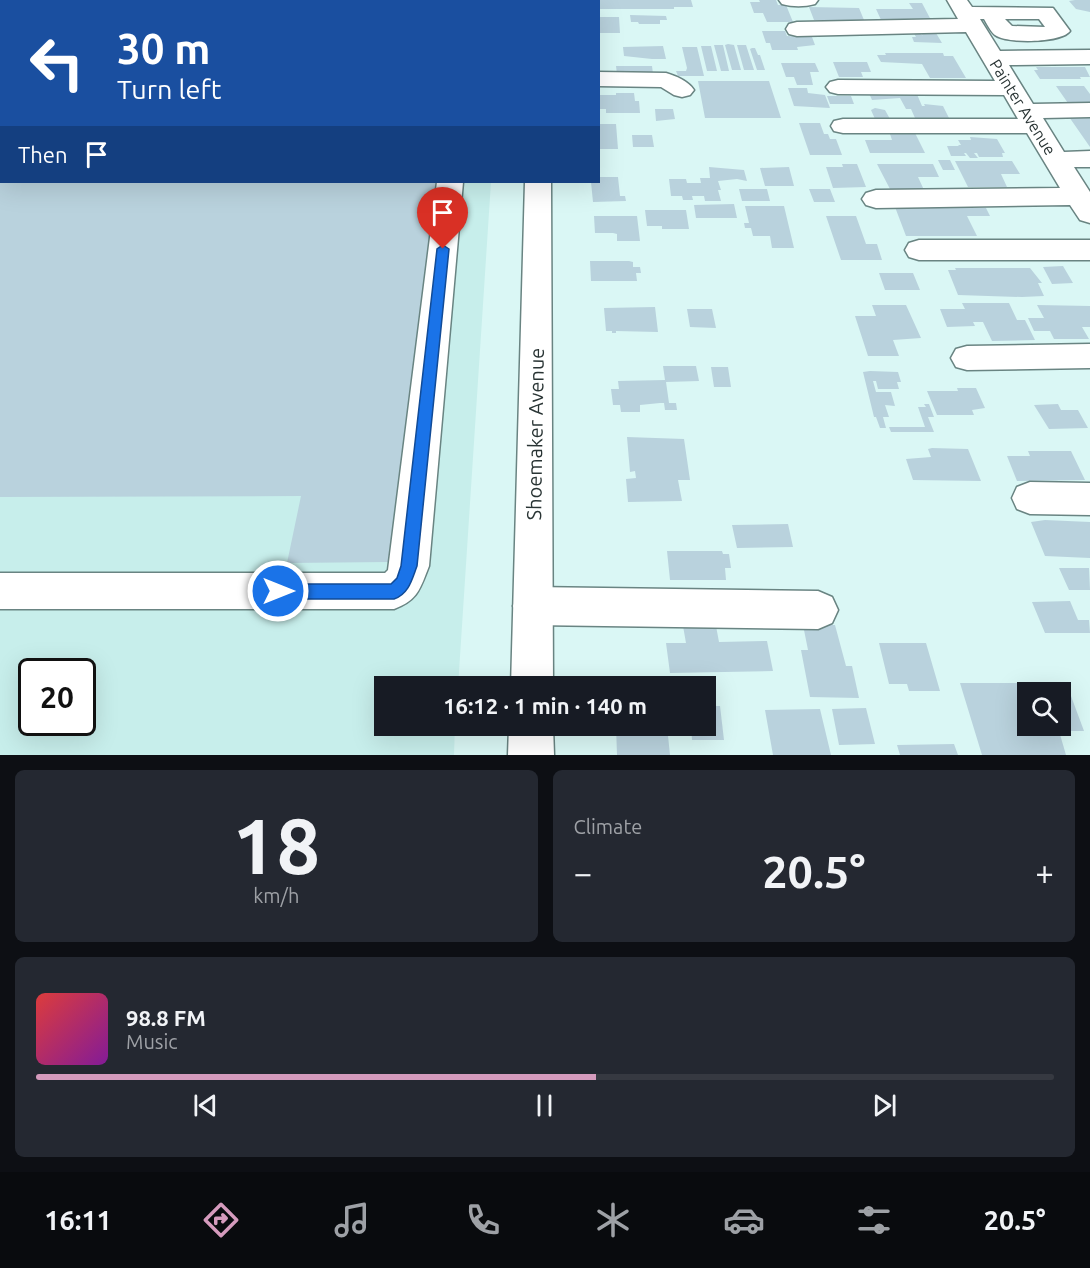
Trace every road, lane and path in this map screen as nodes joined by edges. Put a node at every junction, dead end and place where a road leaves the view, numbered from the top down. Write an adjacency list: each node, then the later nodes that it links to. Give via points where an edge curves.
1 (789, 0): 2 (main road)
2 (808, 0)
3 (971, 13): 4 (main road); 6 (main road, Painter Avenue)
4 (797, 29)
5 (1090, 57): 6 (main road)
6 (993, 58): 9 (main road, Painter Avenue)
7 (600, 79): 10 (main road, via 666,80)
8 (838, 87): 9 (main road)
9 (1011, 88): 12 (main road, Painter Avenue)
10 (682, 90)
11 (1090, 110): 12 (main road)
12 (1030, 118): 13 (main road); 15 (main road, Painter Avenue)
13 (843, 126)
14 (1090, 159): 15 (main road)
15 (1056, 160): 19 (main road, Painter Avenue)
16 (450, 183): 26 (main road, via 409,566 403,582 394,591)
17 (538, 183): 27 (main road, Shoemaker Avenue)
18 (876, 199): 19 (main road)
19 (1086, 207)
20 (919, 250): 21 (main road)
21 (1090, 250)
22 (1090, 356): 23 (main road)
23 (967, 358)
24 (1030, 498): 25 (main road)
25 (1090, 499)
26 (0, 591)
27 (533, 606): 28 (main road); 29 (main road, Shoemaker Avenue)
28 (818, 610)
29 (532, 676)
30 (531, 736): 31 (main road)
31 (531, 755)

